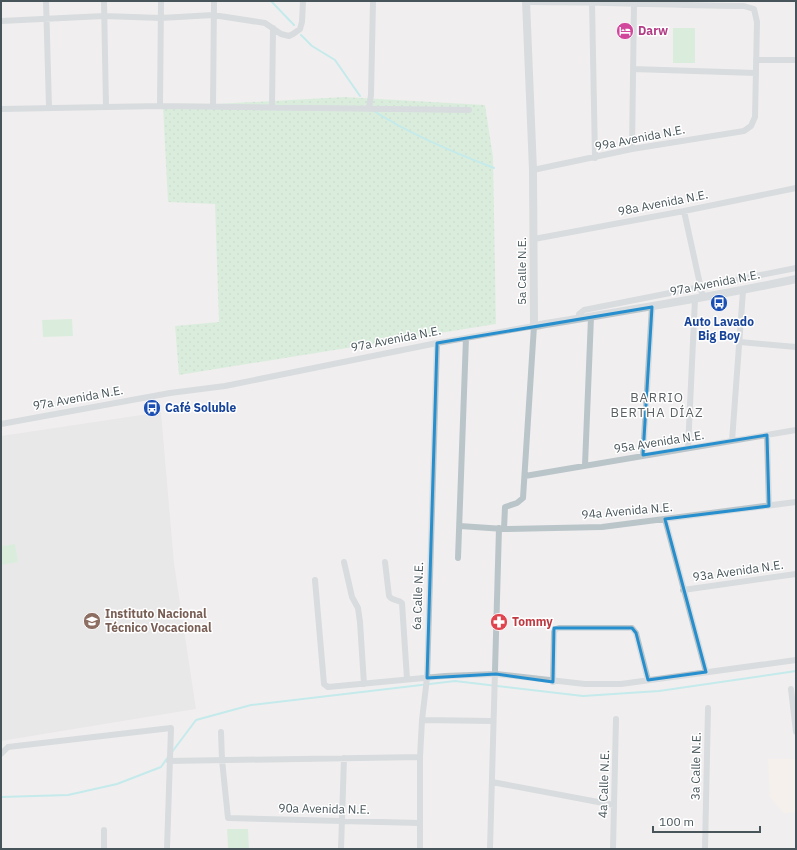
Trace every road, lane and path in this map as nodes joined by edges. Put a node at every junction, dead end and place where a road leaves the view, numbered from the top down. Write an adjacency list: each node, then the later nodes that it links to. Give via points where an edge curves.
1 (46, 1): 13 (street)
2 (104, 1): 11 (street)
3 (161, 1): 12 (street)
4 (214, 1): 10 (street)
5 (303, 1): 15 (street, via 300,29 289,36)
6 (373, 1): 26 (street)
7 (526, 2): 8 (street); 30 (street, 5a Calle N.E.)
8 (592, 2): 9 (street); 29 (street)
9 (634, 4): 16 (street, via 744,6 754,10 757,22); 18 (street)
10 (213, 15): 12 (street); 15 (street, via 265,23); 23 (street)
11 (104, 16): 12 (street); 13 (street); 22 (street)
12 (161, 18): 20 (street)
13 (46, 19): 14 (street); 21 (street)
14 (1, 21)
15 (273, 28): 24 (street)
16 (756, 60): 17 (street); 19 (street)
17 (796, 60)
18 (633, 68): 19 (street); 28 (street)
19 (756, 73): 28 (street, 99a Avenida N.E., via 755,117 751,126 744,131)
20 (160, 106): 22 (street); 23 (street)
21 (49, 107): 22 (street); 25 (street)
22 (106, 107)
23 (213, 107): 24 (street)
24 (272, 107): 26 (street)
25 (1, 108)
26 (369, 108): 27 (street)
27 (469, 110)
28 (632, 149): 29 (street, 99a Avenida N.E.)
29 (595, 158): 30 (street, 99a Avenida N.E.)
30 (533, 170): 33 (street, 5a Calle N.E.)
31 (796, 188): 32 (street, 98a Avenida N.E.)
32 (684, 210): 33 (street, 98a Avenida N.E.); 36 (street)
33 (534, 239): 42 (street, 5a Calle N.E.)
34 (796, 268): 36 (street)
35 (796, 279): 37 (street, 97a Avenida N.E.)
36 (701, 287): 38 (street); 41 (street, via 584,310 579,314)
37 (743, 291): 38 (street, 97a Avenida N.E.); 44 (street)
38 (699, 298): 39 (street, 97a Avenida N.E.); 51 (street)
39 (652, 307): 40 (street, 97a Avenida N.E.); 52 (street)
40 (591, 317): 41 (street, 97a Avenida N.E.); 53 (street)
41 (579, 319): 42 (street, 97a Avenida N.E.)
42 (534, 326): 43 (street, 97a Avenida N.E.); 54 (street, 5a Calle N.E.)
43 (466, 338): 45 (street, 97a Avenida N.E.); 58 (street)
44 (740, 342): 46 (street); 50 (street)
45 (437, 343): 47 (street, 97a Avenida N.E., via 224,386 170,393); 69 (street, 6a Calle N.E.)
46 (796, 347)
47 (1, 424)
48 (796, 430): 49 (street, 95a Avenida N.E.)
49 (767, 435): 50 (street, 95a Avenida N.E.); 56 (street)
50 (732, 441): 51 (street, 95a Avenida N.E.)
51 (688, 448): 52 (street, 95a Avenida N.E.)
52 (643, 455): 53 (street, 95a Avenida N.E.)
53 (584, 465): 54 (street, 95a Avenida N.E.)
54 (525, 476): 59 (street, 5a Calle N.E., via 521,500 505,507)
55 (796, 502): 56 (street, 94a Avenida N.E.)
56 (769, 506): 57 (street, 94a Avenida N.E.)
57 (665, 519): 59 (street, 94a Avenida N.E., via 602,527); 65 (street)
58 (460, 526): 59 (street, 94a Avenida N.E.); 60 (street)
59 (502, 528): 68 (street)
60 (458, 558)
61 (344, 562): 73 (street, via 352,597 358,608)
62 (385, 562): 70 (street, via 389,596 402,603)
63 (796, 574): 65 (street, 93a Avenida N.E.)
64 (315, 580): 73 (street, via 324,684 328,687)
65 (683, 590): 67 (street)
66 (796, 660): 67 (street)
67 (706, 672): 71 (street)
68 (496, 674): 69 (street); 72 (street); 78 (street)
69 (427, 678): 70 (street); 77 (street, 6a Calle N.E.)
70 (406, 679): 73 (street)
71 (648, 680): 72 (street, via 621,684); 72 (street, via 635,631 630,628 559,628 554,632)
72 (554, 682)
73 (364, 684)
74 (791, 689): 80 (street)
75 (708, 708): 97 (street, 3a Calle N.E.)
76 (616, 719): 87 (street, 4a Calle N.E.)
77 (422, 720): 78 (street); 82 (street, 6a Calle N.E.)
78 (493, 721): 86 (street)
79 (221, 732): 84 (street)
80 (796, 732)
81 (1, 754): 85 (street, via 8,747 171,728)
82 (420, 757): 83 (street); 89 (street, 6a Calle N.E.)
83 (344, 758): 84 (street); 88 (street)
84 (222, 760): 85 (street); 88 (street, 90a Avenida N.E., via 228,818)
85 (169, 761): 92 (street)
86 (492, 782): 87 (street); 95 (street)
87 (614, 805): 96 (street, 4a Calle N.E.)
88 (342, 820): 89 (street, 90a Avenida N.E.); 93 (street)
89 (420, 823): 94 (street, 6a Calle N.E.)
90 (104, 830): 91 (street)
91 (104, 849)
92 (167, 849)
93 (342, 849)
94 (420, 849)
95 (490, 849)
96 (613, 849)
97 (705, 849)

